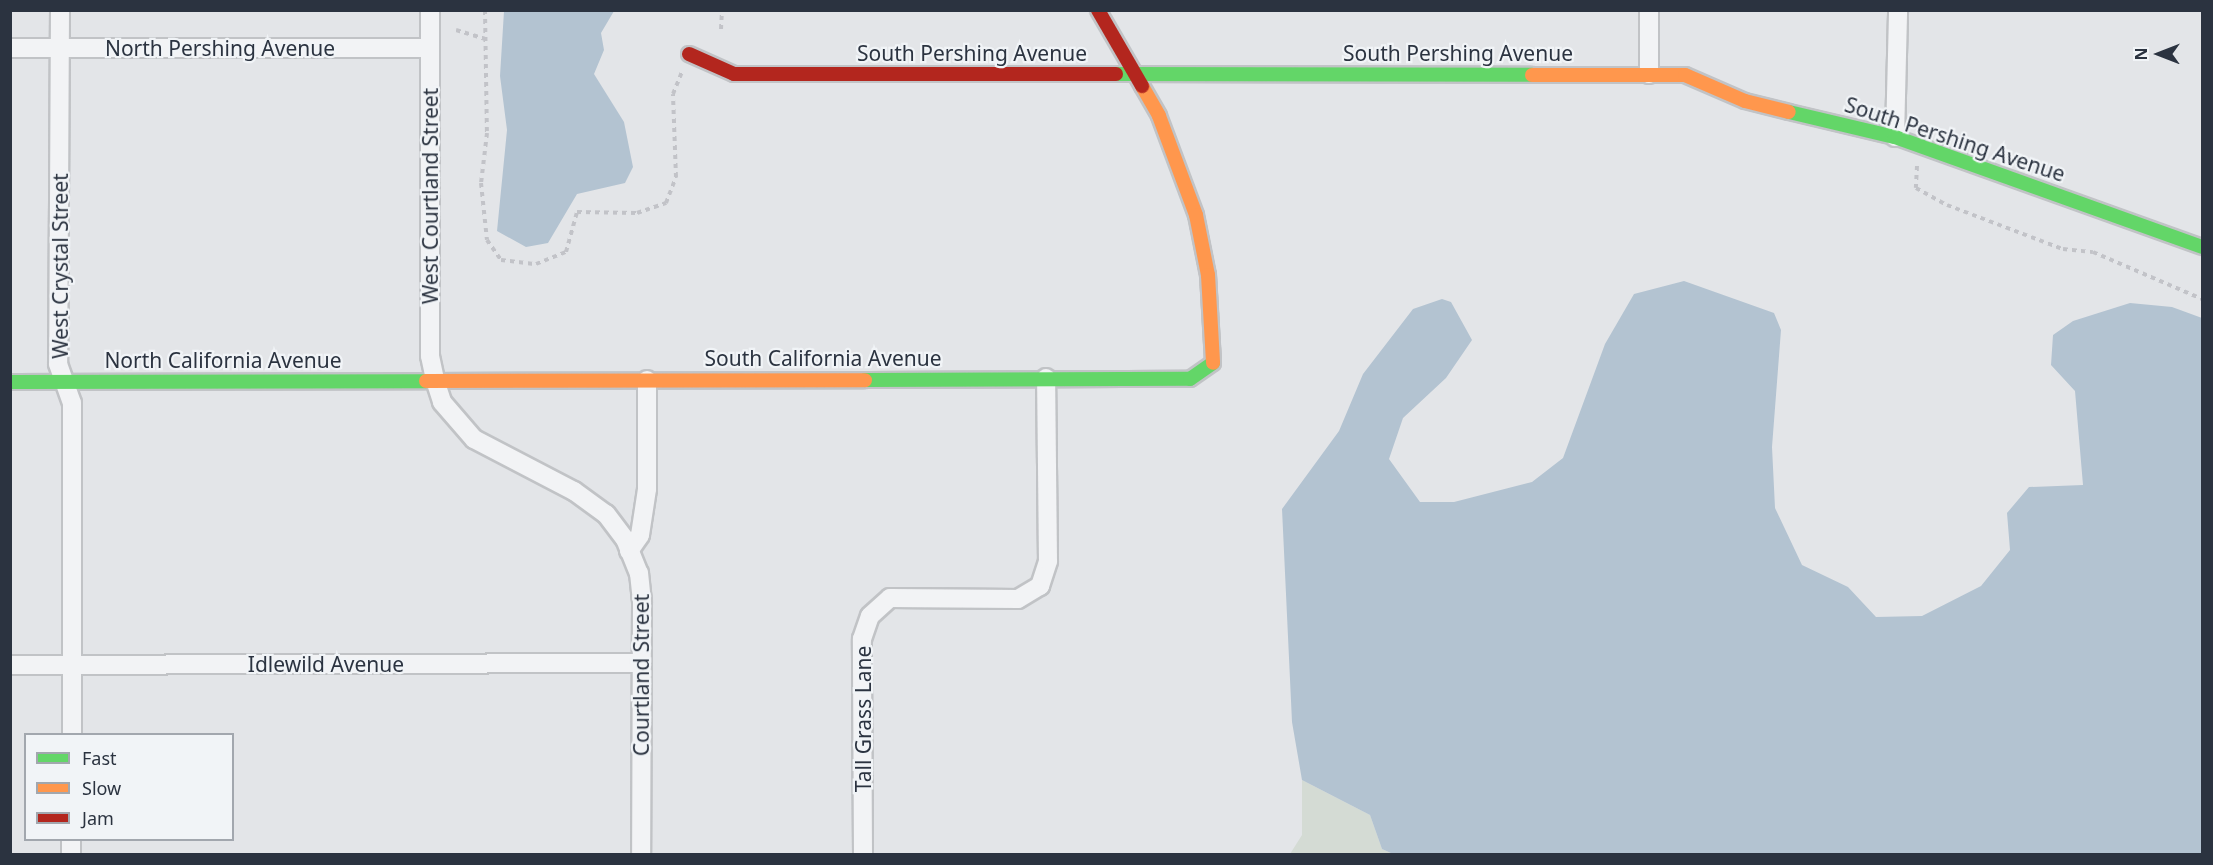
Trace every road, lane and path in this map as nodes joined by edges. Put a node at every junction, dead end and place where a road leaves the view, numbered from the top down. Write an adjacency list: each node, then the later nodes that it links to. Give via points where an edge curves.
1 (60, 10): 12 (street, West Crystal Street)
2 (430, 10): 13 (street, West Courtland Street)
3 (485, 10): 10 (path)
4 (722, 10): 8 (path)
5 (1098, 10): 15 (street)
6 (1649, 10): 16 (street)
7 (1898, 10): 17 (street)
8 (721, 29)
9 (456, 30): 10 (path)
10 (485, 39): 14 (path, via 487,133 481,183 487,240 501,260 536,264 566,252 577,212 637,213 666,203 676,177 673,94)
11 (10, 48): 12 (street, North Pershing Avenue)
12 (60, 48): 13 (street, North Pershing Avenue); 24 (street, West Crystal Street, via 58,364)
13 (430, 48): 22 (street, West Courtland Street, via 430,356)
14 (690, 54): 15 (street, South Pershing Avenue, via 734,74)
15 (1135, 74): 16 (street, South Pershing Avenue); 21 (street, South California Avenue, via 1159,116 1196,215 1214,329 1209,370 1190,379)
16 (1649, 74): 17 (street, South Pershing Avenue, via 1685,75 1745,101)
17 (1895, 137): 19 (street, South Pershing Avenue)
18 (1918, 162): 20 (path, via 1913,183 1947,205 2063,249 2093,252)
19 (2202, 247)
20 (2202, 299)
21 (1046, 378): 23 (street, South California Avenue); 32 (street, Tall Grass Lane, via 1048,561 1040,586 1018,599 890,598 870,616 862,639)
22 (435, 380): 23 (street, South California Avenue); 24 (street, North California Avenue); 26 (street, Courtland Street, via 442,402 459,427 574,490 606,514)
23 (647, 380): 26 (street, via 647,489 640,535)
24 (66, 381): 25 (street, North California Avenue); 29 (street, West Crystal Street, via 72,403)
25 (10, 382)
26 (629, 551): 27 (street, Courtland Street, via 642,603)
27 (642, 663): 29 (street, Idlewild Avenue); 31 (street, Courtland Street)
28 (10, 664): 29 (street, Idlewild Avenue)
29 (73, 664): 30 (street, West Crystal Street)
30 (72, 733)
31 (641, 855)
32 (863, 855)

